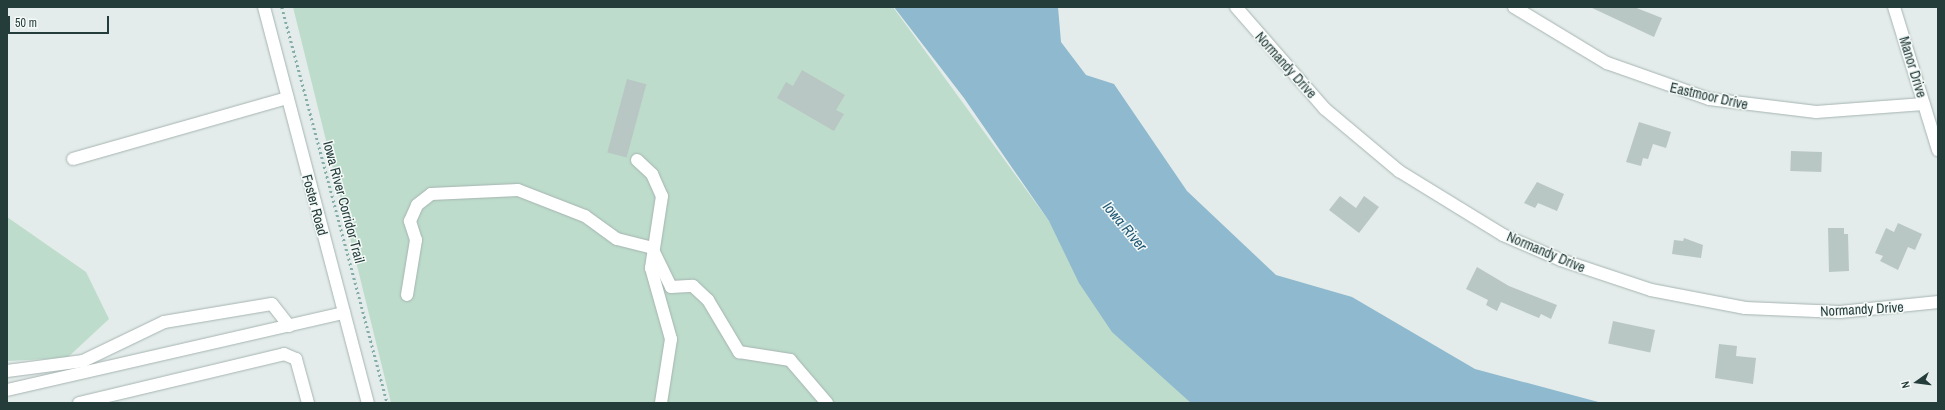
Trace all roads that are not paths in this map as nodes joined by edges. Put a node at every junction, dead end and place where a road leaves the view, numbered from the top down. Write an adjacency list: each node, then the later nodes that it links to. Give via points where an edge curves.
1 (264, 7): 5 (street, Foster Road)
2 (1236, 7): 12 (street, Normandy Drive, via 1325,109 1400,172 1503,234 1561,260 1651,290 1745,308 1840,312)
3 (1514, 7): 6 (street, Eastmoor Drive, via 1607,63 1709,99 1816,112)
4 (1894, 7): 6 (street, Manor Drive)
5 (286, 98): 8 (street); 13 (street, Foster Road)
6 (1924, 104): 7 (street, Manor Drive)
7 (1938, 150)
8 (73, 159)
9 (637, 160): 10 (street, via 652,174 662,196 659,229)
10 (652, 248): 11 (street, via 618,239 584,216 518,190 431,194 416,204 410,221 416,240); 21 (street, via 651,268 671,339); 22 (street, via 671,287 693,286 708,300 739,352 790,360)
11 (407, 295)
12 (1938, 302)
13 (344, 313): 14 (street); 20 (street, Foster Road)
14 (289, 326): 15 (street, via 272,304 264,305 164,322 83,361); 16 (street)
15 (7, 371)
16 (7, 390)
17 (107, 400): 18 (street); 19 (street, via 284,354 296,359)
18 (79, 403)
19 (308, 403)
20 (368, 403)
21 (661, 403)
22 (827, 403)

